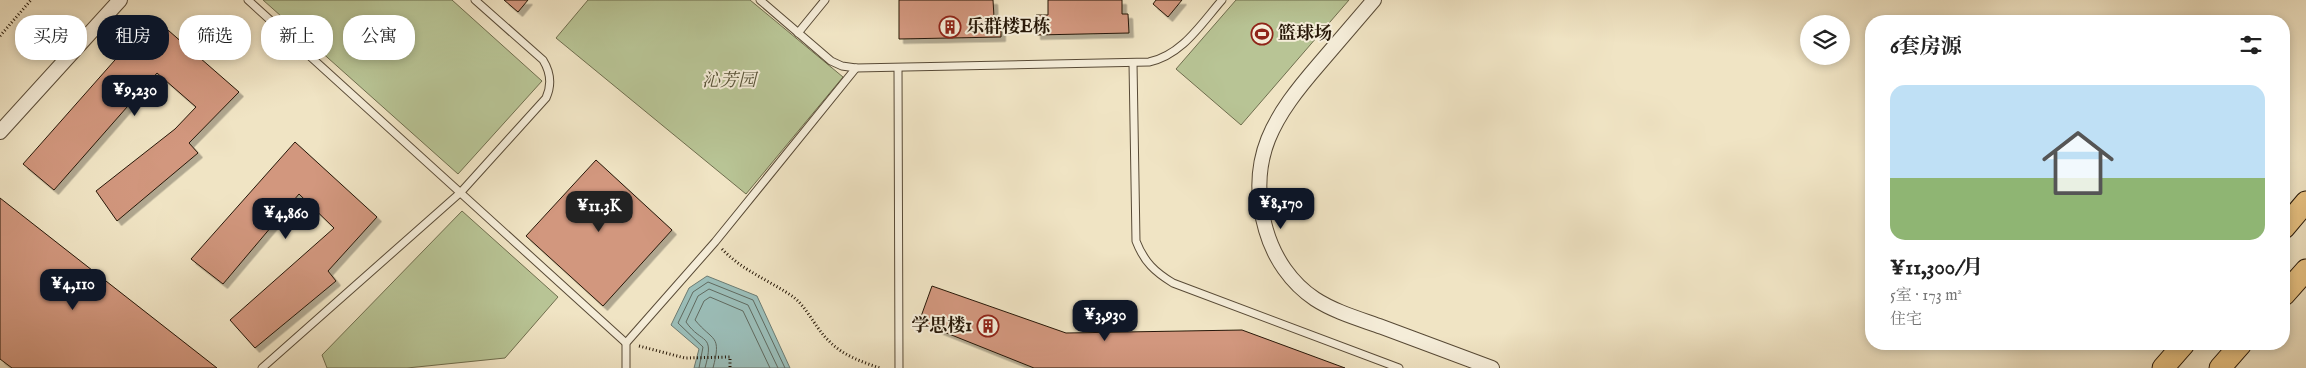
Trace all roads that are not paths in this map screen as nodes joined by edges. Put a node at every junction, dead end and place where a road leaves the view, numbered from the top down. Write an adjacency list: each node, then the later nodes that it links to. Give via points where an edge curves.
1 (120, 0): 12 (street)
2 (248, 0): 13 (lane)
3 (475, 0): 13 (lane, via 543,60 548,69 550,89 546,98)
4 (760, 0): 8 (lane)
5 (825, 0): 8 (lane)
6 (1222, 0): 9 (lane, via 1183,45 1172,53 1162,59)
7 (1374, 0): 25 (street, via 1289,98 1274,123 1260,168 1263,220 1269,242 1295,283 1316,300)
8 (798, 33): 10 (lane, via 831,61)
9 (1133, 62): 11 (lane); 24 (lane, via 1136,242 1150,267 1173,283)
10 (856, 68): 11 (lane); 18 (lane, via 715,242)
11 (898, 68): 23 (lane)
12 (0, 132)
13 (461, 192): 18 (lane); 21 (lane)
14 (2306, 202): 15 (main road)
15 (2290, 221)
16 (2306, 270): 17 (main road)
17 (2290, 288)
18 (626, 342): 22 (lane)
19 (2179, 350): 26 (main road)
20 (2236, 350): 27 (main road)
21 (262, 368)
22 (626, 368)
23 (899, 368)
24 (1399, 368)
25 (1492, 368)
26 (2163, 368)
27 (2220, 368)

